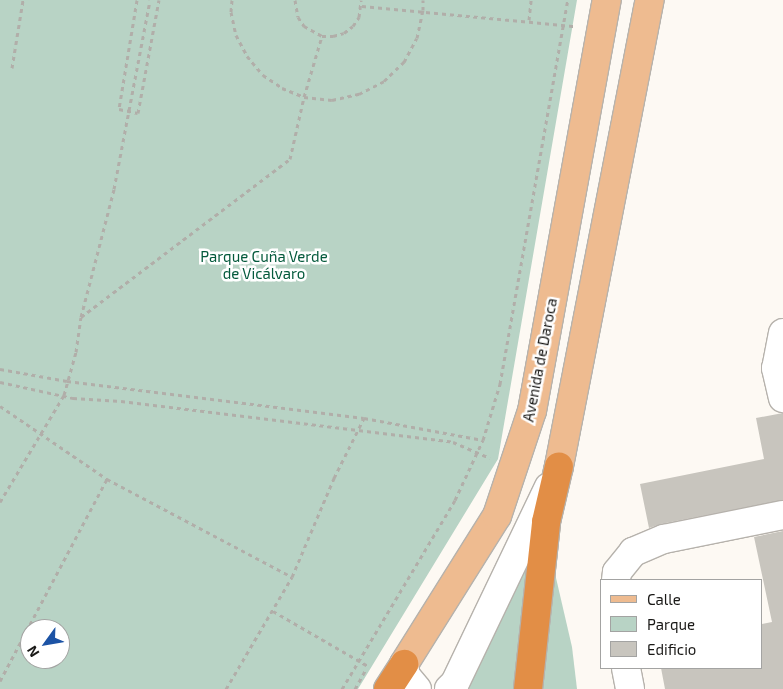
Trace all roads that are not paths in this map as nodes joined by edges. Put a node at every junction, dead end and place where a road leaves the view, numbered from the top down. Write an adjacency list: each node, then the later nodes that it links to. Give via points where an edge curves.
1 (607, 0): 8 (main road, Avenida de Daroca, via 532,411 497,516)
2 (650, 0): 5 (main road)
3 (782, 341): 4 (street, via 776,368)
4 (783, 398)
5 (559, 466): 12 (street, via 455,684); 13 (highway, via 546,522)
6 (783, 515): 7 (street, via 664,539 633,552 617,572)
7 (616, 579)
8 (404, 664): 10 (highway); 11 (street, via 406,676)
9 (626, 669): 14 (street)
10 (388, 689)
11 (417, 689)
12 (449, 689)
13 (528, 689)
14 (630, 689)

